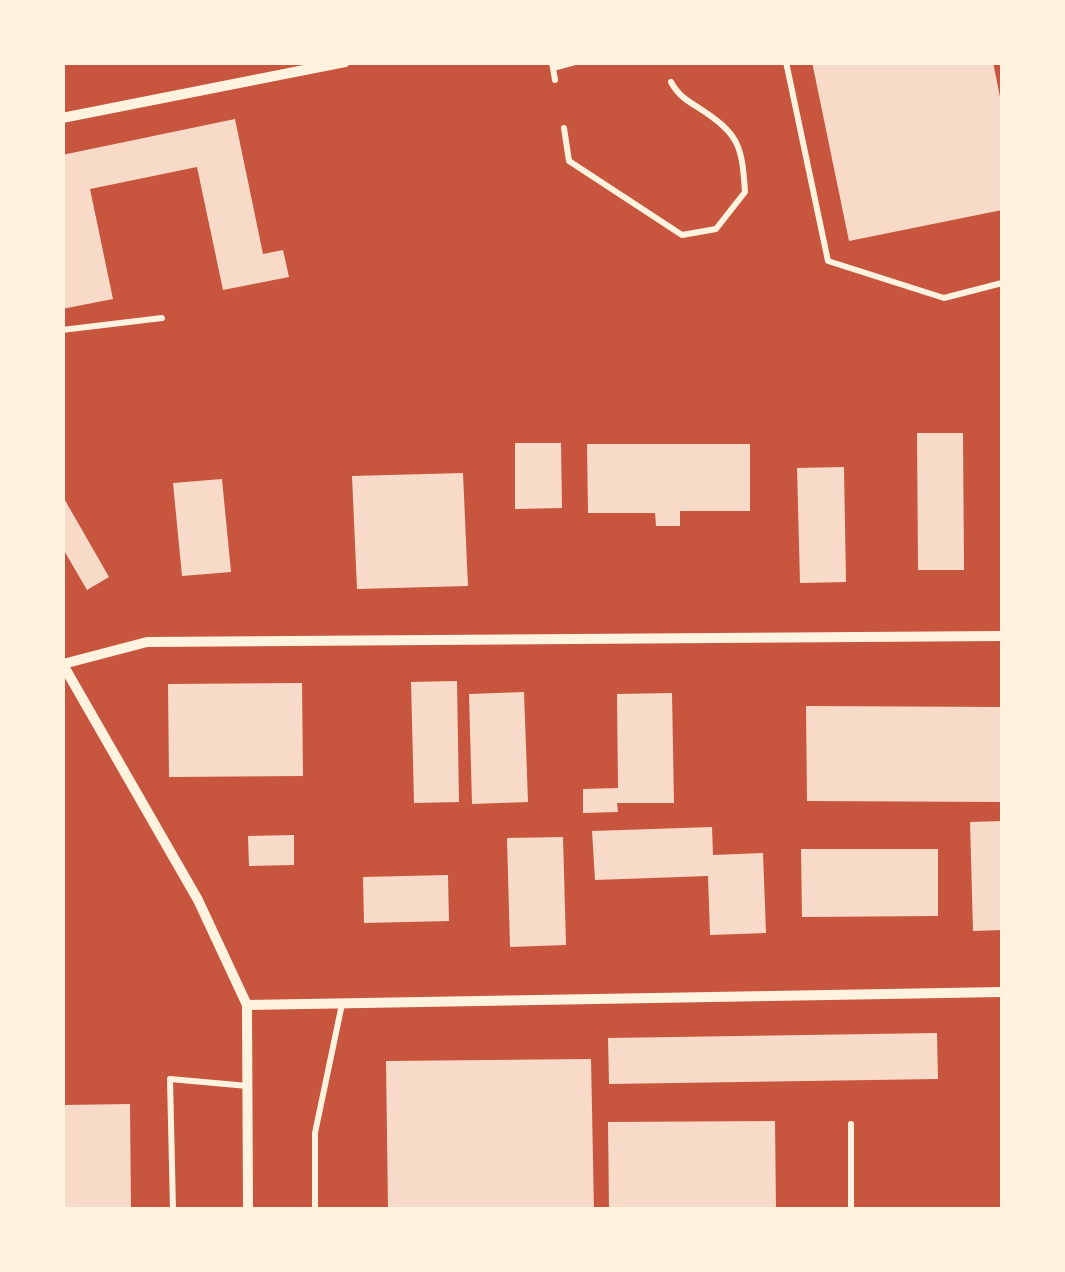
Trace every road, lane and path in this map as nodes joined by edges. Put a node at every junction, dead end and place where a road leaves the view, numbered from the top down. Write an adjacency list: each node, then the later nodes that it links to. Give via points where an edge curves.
1 (345, 62): 7 (street)
2 (575, 62): 4 (lane)
3 (786, 62): 9 (lane, via 828,261 944,298)
4 (552, 65): 5 (lane)
5 (554, 80)
6 (670, 82): 8 (lane, via 727,127 743,156 745,192 716,230 682,235 569,161)
7 (62, 118)
8 (564, 128)
9 (1002, 283)
10 (162, 318): 11 (lane)
11 (62, 330)
12 (1002, 636): 13 (street, via 147,642)
13 (63, 664): 16 (street, via 198,900)
14 (1002, 992): 15 (street)
15 (342, 1004): 16 (street); 21 (lane, via 315,1134)
16 (247, 1006): 17 (street)
17 (248, 1086): 19 (lane, via 170,1080); 20 (street)
18 (852, 1124): 22 (lane)
19 (173, 1210)
20 (248, 1210)
21 (315, 1210)
22 (851, 1210)

